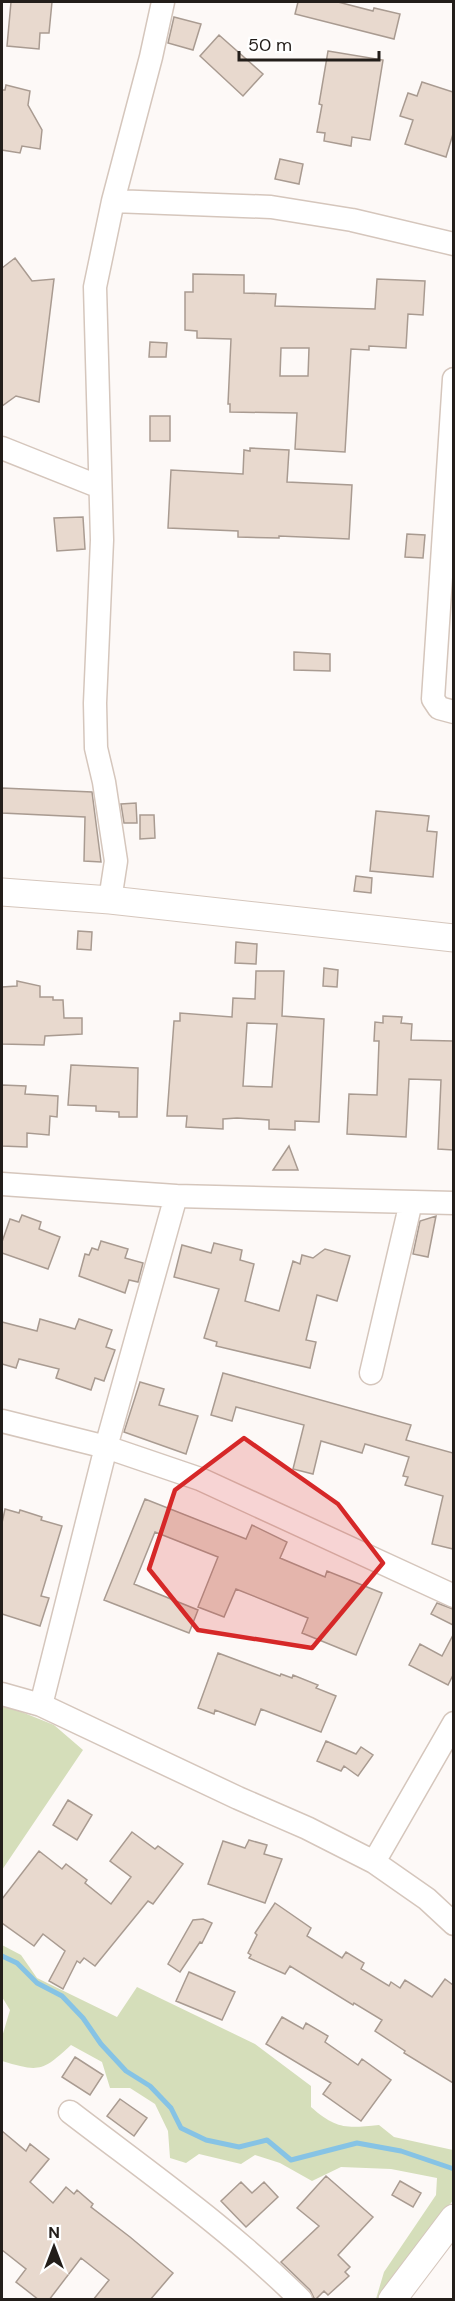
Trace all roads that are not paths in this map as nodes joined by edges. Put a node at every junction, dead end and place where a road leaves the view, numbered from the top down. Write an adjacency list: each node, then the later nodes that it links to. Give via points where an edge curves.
1 (163, 2): 2 (street)
2 (113, 201): 3 (street, via 271,207 352,219); 6 (street, via 95,287)
3 (453, 244)
4 (453, 379): 7 (street, via 433,699 439,708)
5 (2, 448): 6 (street)
6 (100, 487): 9 (street, via 96,748 116,861)
7 (453, 712)
8 (2, 892): 9 (street)
9 (110, 900): 10 (street)
10 (453, 938)
11 (2, 1184): 12 (street)
12 (176, 1196): 13 (street); 17 (street)
13 (411, 1202): 14 (street); 15 (street)
14 (453, 1203)
15 (371, 1372)
16 (2, 1421): 17 (street)
17 (106, 1447): 18 (street, via 200,1479); 20 (street)
18 (453, 1596)
19 (2, 1694): 20 (street)
20 (41, 1705): 22 (street)
21 (453, 1723): 22 (street)
22 (374, 1862): 23 (street, via 427,1899)
23 (453, 1924)
24 (70, 2112): 26 (street, via 206,2217)
25 (453, 2217): 27 (street)
26 (302, 2300)
27 (392, 2300)

